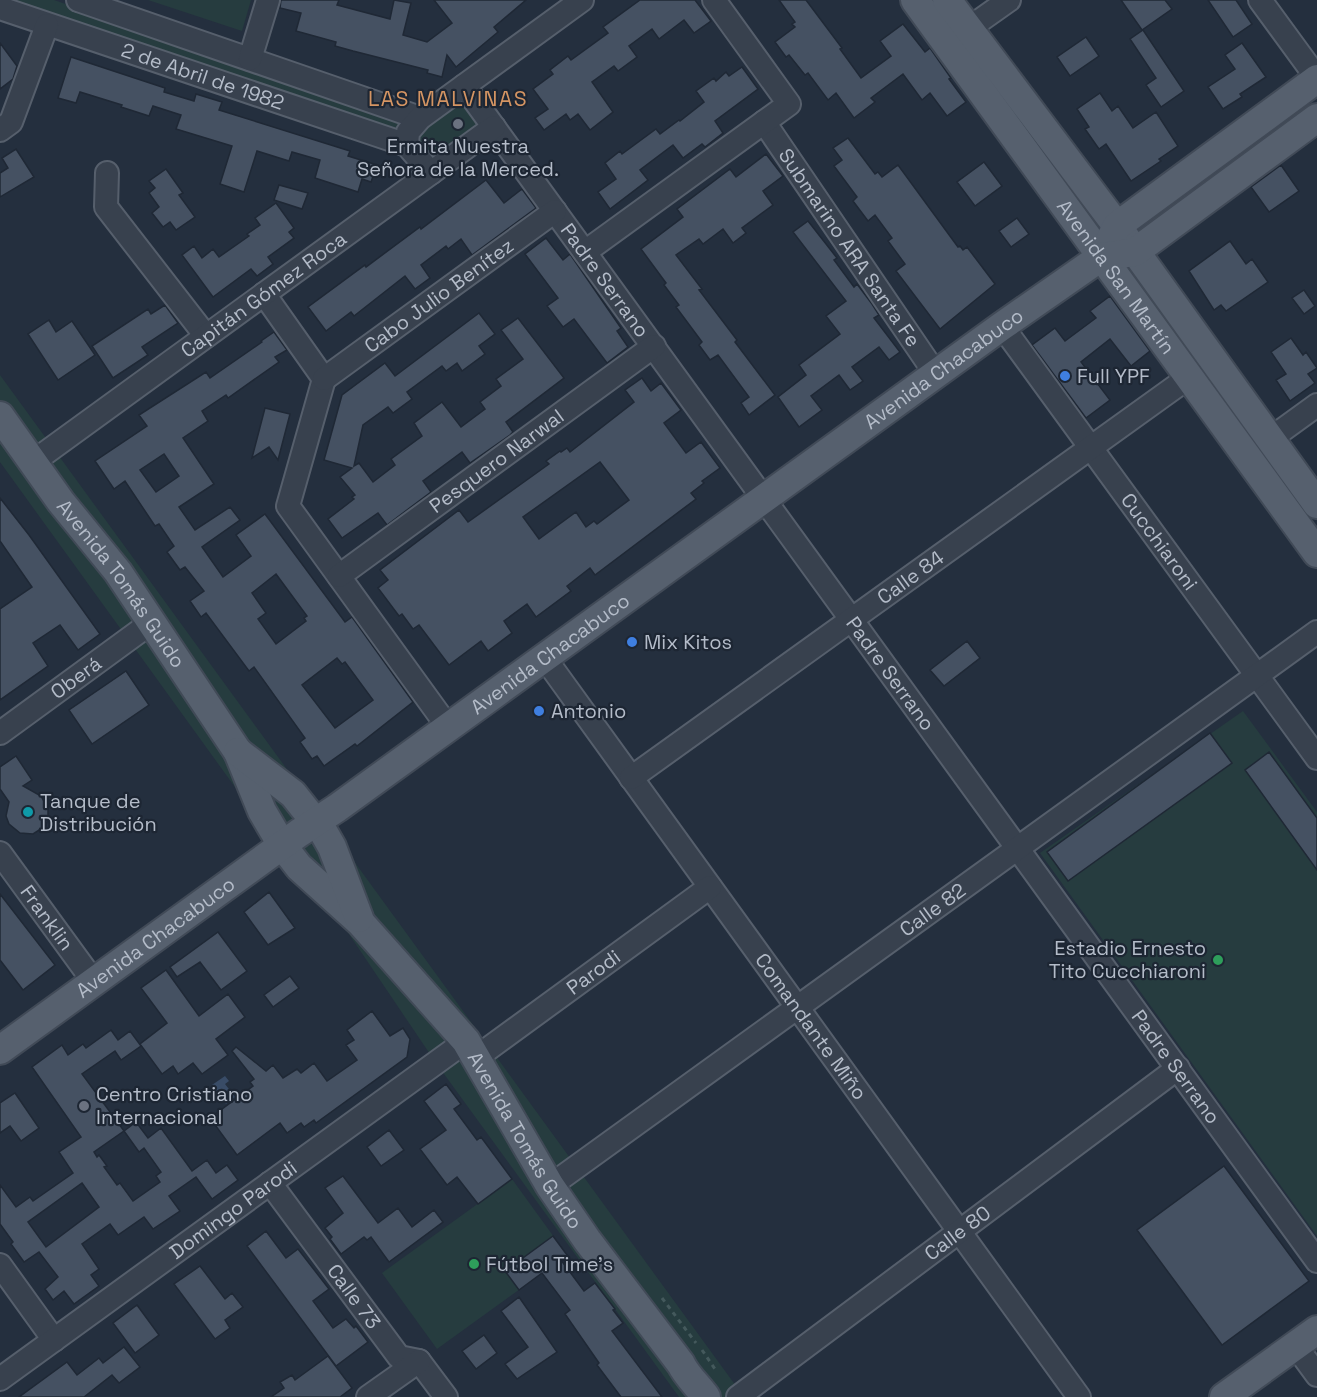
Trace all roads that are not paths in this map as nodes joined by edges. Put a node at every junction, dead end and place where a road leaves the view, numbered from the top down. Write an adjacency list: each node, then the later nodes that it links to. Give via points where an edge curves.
1 (78, 0): 12 (street, 2 de Abril de 1982)
2 (268, 0): 12 (street)
3 (582, 0): 14 (street)
4 (714, 0): 16 (street, via 789,104)
5 (915, 0): 26 (main road, Avenida San Martín)
6 (947, 0): 11 (main road, Avenida San Martín)
7 (1009, 0): 11 (street)
8 (1260, 0): 13 (street)
9 (0, 8): 10 (street, 2 de Abril de 1982)
10 (47, 25): 18 (street, via 11,122); 19 (street, 2 de Abril de 1982)
11 (968, 29): 23 (main road, Avenida San Martín)
12 (250, 59): 19 (street, 2 de Abril de 1982)
13 (1317, 78): 23 (main road, Avenida Chacabuco)
14 (464, 86): 17 (street, Padre Serrano); 19 (street)
15 (1317, 118): 25 (main road, Avenida Chacabuco)
16 (764, 122): 24 (street); 31 (street, Submarino ARA Santa Fe)
17 (494, 127): 21 (street, Capitán Gómez Roca); 22 (street, Padre Serrano)
18 (0, 130)
19 (412, 132): 21 (street)
20 (107, 173): 29 (street, via 106,207)
21 (430, 173): 27 (street, Capitán Gómez Roca)
22 (555, 211): 24 (street, Padre Serrano); 33 (street, Cabo Julio Benítez)
23 (1117, 226): 25 (main road, Avenida San Martín); 26 (main road, Avenida Chacabuco)
24 (585, 252): 30 (street, Padre Serrano)
25 (1135, 252): 26 (main road, Avenida Chacabuco); 36 (main road, Avenida San Martín)
26 (1101, 257): 28 (main road, Avenida Chacabuco); 32 (main road, Avenida San Martín)
27 (264, 294): 29 (street, Capitán Gómez Roca); 33 (street)
28 (1002, 326): 31 (main road, Avenida Chacabuco); 37 (street, Cucchiaroni)
29 (206, 336): 38 (street, Capitán Gómez Roca)
30 (654, 346): 39 (street, Padre Serrano); 42 (street, Pesquero Narwal)
31 (935, 373): 39 (main road, Avenida Chacabuco)
32 (1189, 377): 37 (street, Calle 84); 41 (main road, Avenida San Martín)
33 (324, 379): 42 (street, via 288,506)
34 (1317, 405): 36 (street)
35 (2, 425): 38 (main road, Avenida Tomás Guido)
36 (1270, 439): 40 (main road, Avenida San Martín)
37 (1090, 447): 43 (street, Calle 84); 47 (street, Cucchiaroni)
38 (33, 462): 44 (main road, Avenida Tomás Guido)
39 (765, 498): 43 (street, Padre Serrano); 46 (main road, Avenida Chacabuco)
40 (1317, 504)
41 (1317, 554)
42 (339, 576): 48 (street)
43 (852, 619): 52 (street, Calle 84); 55 (street, Padre Serrano)
44 (152, 622): 49 (street, Oberá); 50 (main road, Avenida Tomás Guido)
45 (1317, 632): 47 (street, Calle 82)
46 (544, 657): 48 (main road, Avenida Chacabuco); 52 (street, Comandante Miño)
47 (1256, 675): 51 (street, Cucchiaroni); 55 (street, Calle 82)
48 (448, 727): 53 (main road, Avenida Chacabuco)
49 (0, 733)
50 (238, 752): 53 (main road, Avenida Tomás Guido, via 293,794); 54 (main road, Avenida Tomás Guido, via 262,811)
51 (1317, 758)
52 (631, 778): 57 (street, Comandante Miño)
53 (316, 822): 54 (main road, Avenida Chacabuco); 58 (main road, Avenida Tomás Guido, via 333,848)
54 (282, 845): 58 (main road, Avenida Tomás Guido, via 299,867); 59 (main road, Avenida Chacabuco)
55 (1017, 847): 60 (street, Calle 82); 63 (street, Padre Serrano)
56 (0, 853): 59 (street, Franklin)
57 (710, 887): 60 (street, Comandante Miño); 61 (street, Parodi)
58 (360, 922): 61 (main road, Avenida Tomás Guido)
59 (94, 982): 62 (main road, Avenida Chacabuco)
60 (797, 1007): 65 (street, Calle 82); 66 (street, Comandante Miño)
61 (471, 1049): 64 (street, Domingo Parodi); 65 (main road, Avenida Tomás Guido)
62 (0, 1050)
63 (1178, 1068): 66 (street, Calle 80); 67 (street, Padre Serrano)
64 (270, 1183): 70 (street, Domingo Parodi); 71 (street, Calle 73, via 399,1357)
65 (550, 1186): 74 (main road, Avenida Tomás Guido)
66 (959, 1232): 77 (street, Calle 80); 78 (street, Comandante Miño)
67 (1317, 1261)
68 (0, 1265): 70 (street)
69 (1306, 1337): 72 (street); 79 (main road)
70 (54, 1340): 73 (street, Domingo Parodi)
71 (419, 1361): 75 (street); 76 (street, Calle 73)
72 (1317, 1375)
73 (0, 1379)
74 (694, 1380)
75 (368, 1397)
76 (446, 1397)
77 (738, 1397)
78 (1079, 1397)
79 (1224, 1397)

